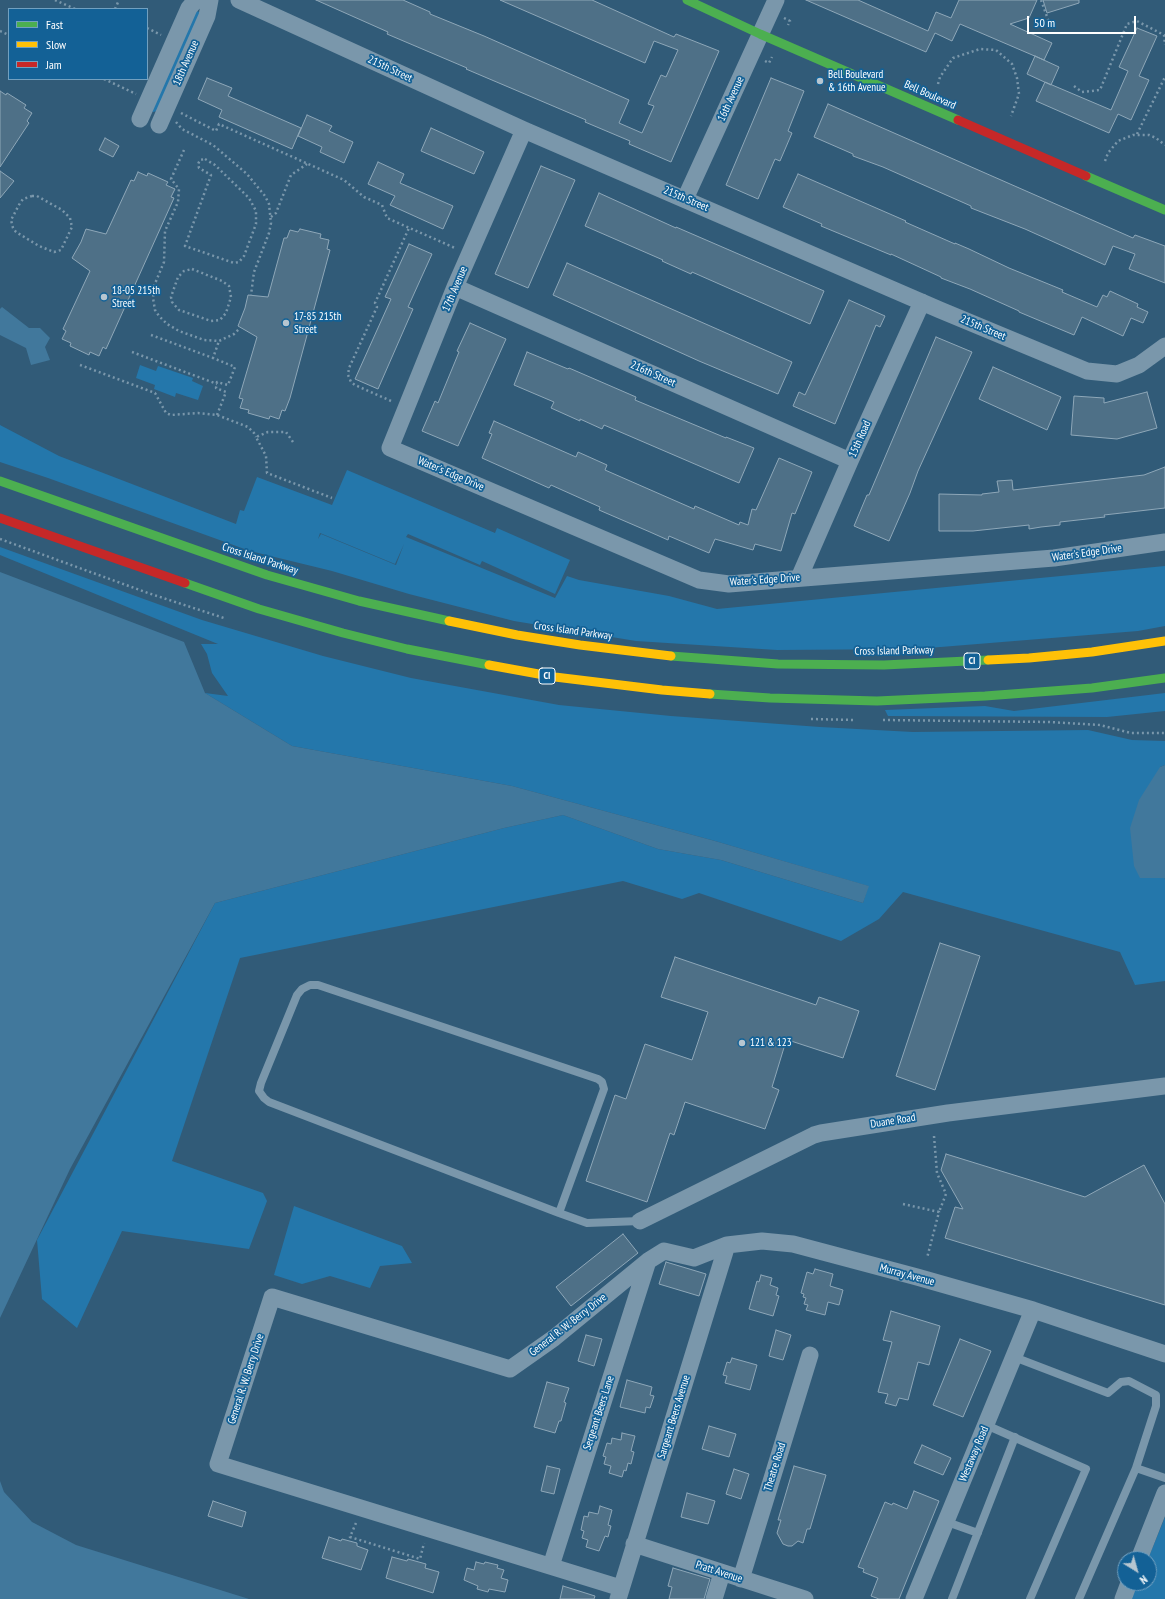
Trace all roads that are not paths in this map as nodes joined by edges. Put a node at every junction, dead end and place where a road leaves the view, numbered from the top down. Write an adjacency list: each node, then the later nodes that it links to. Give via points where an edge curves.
1 (196, 0): 7 (street, 18th Avenue, via 189,8)
2 (210, 0): 8 (street, 18th Avenue, via 207,16)
3 (239, 0): 9 (street, 215th Street)
4 (687, 0): 6 (main road, Bell Boulevard)
5 (776, 0): 6 (street, 16th Avenue)
6 (760, 34): 10 (street, 16th Avenue); 11 (main road, Bell Boulevard)
7 (140, 119)
8 (166, 122)
9 (524, 130): 10 (street, 215th Street); 12 (street, 17th Avenue)
10 (685, 199): 13 (street, 215th Street)
11 (1165, 210)
12 (456, 287): 15 (street, 17th Avenue); 16 (street, 216th Street)
13 (922, 302): 14 (street, 215th Street, via 1087,372 1117,374 1138,366); 16 (street, 15th Road)
14 (1165, 346)
15 (390, 448): 20 (street, Water's Edge Drive, via 699,580 729,584)
16 (850, 461): 20 (street, 15th Road)
17 (0, 481): 21 (main road, Cross Island Parkway / CI, via 260,572 359,601 431,618 580,645 778,664 884,665 1029,658)
18 (0, 518): 22 (main road, CI, via 259,609 407,649 555,677 662,690 770,698 877,700 985,696 1092,688)
19 (1165, 542): 20 (street, Water's Edge Drive, via 1054,558)
20 (799, 578)
21 (1165, 641)
22 (1165, 678)
23 (1165, 1086): 25 (street, Duane Road, via 959,1111 821,1133)
24 (559, 1213): 24 (lane, via 264,1098 259,1091 261,1083 302,988 318,985 602,1082 604,1089); 25 (lane, via 587,1223)
25 (640, 1221)
26 (727, 1245): 27 (street, Murray Avenue, via 694,1258 664,1251); 28 (street, Murray Avenue, via 762,1241 793,1244); 39 (street, Sargeant Beers Avenue)
27 (648, 1261): 41 (street, Sergeant Beers Lane); 41 (street, General R. W. Berry Drive, via 554,1338 510,1369 272,1297 218,1464)
28 (1033, 1310): 29 (street, Murray Avenue); 31 (street, Westaway Road)
29 (1165, 1354)
30 (810, 1355): 43 (street, Theatre Road)
31 (1014, 1357): 32 (street, Westaway Road); 34 (lane, via 1108,1392 1121,1382 1130,1381 1156,1395 1156,1406)
32 (986, 1425): 33 (lane); 37 (street, Westaway Road)
33 (1015, 1438): 38 (lane); 50 (lane, via 1086,1469)
34 (1136, 1468): 35 (lane); 51 (lane)
35 (1165, 1478)
36 (1165, 1494): 40 (street)
37 (947, 1522): 38 (lane); 48 (street, Westaway Road)
38 (978, 1533): 49 (lane)
39 (634, 1544): 42 (street, Pratt Avenue); 44 (street, Sargeant Beers Avenue)
40 (1142, 1551)
41 (551, 1566): 44 (street, General R. W. Berry Drive)
42 (722, 1572): 43 (street, Pratt Avenue); 46 (street)
43 (741, 1579): 45 (street, Pratt Avenue)
44 (619, 1594)
45 (774, 1594): 47 (street, Pratt Avenue)
46 (714, 1599)
47 (805, 1599)
48 (914, 1599)
49 (952, 1599)
50 (1030, 1599)
51 (1079, 1599)

